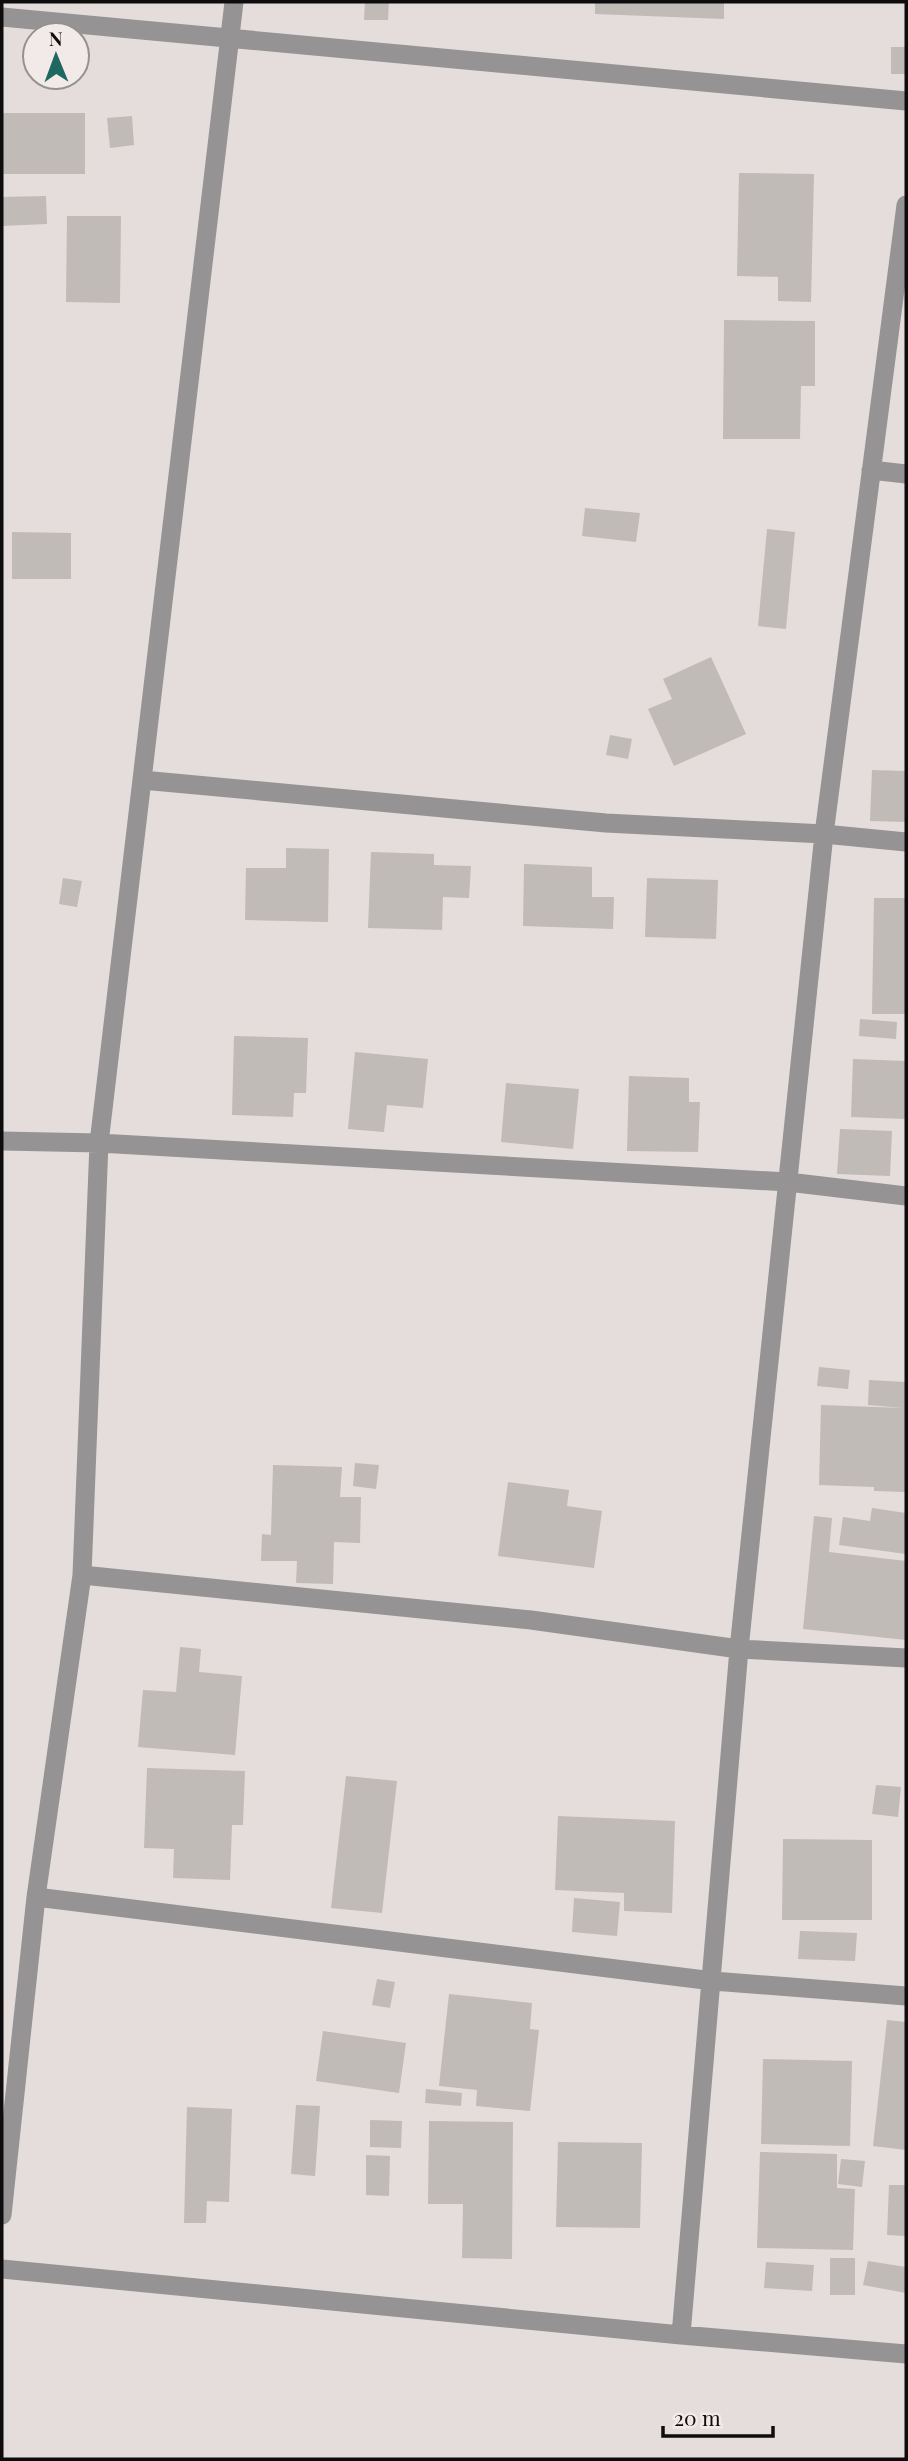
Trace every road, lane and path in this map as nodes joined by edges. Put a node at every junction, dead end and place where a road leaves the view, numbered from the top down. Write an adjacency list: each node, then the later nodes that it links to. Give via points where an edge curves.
1 (234, 2): 3 (street)
2 (2, 17): 3 (street)
3 (231, 40): 4 (street); 8 (street)
4 (906, 101)
5 (906, 205): 6 (street)
6 (871, 470): 7 (street); 9 (street)
7 (906, 474)
8 (142, 780): 9 (street, via 606,823); 12 (street)
9 (824, 834): 10 (street); 13 (street)
10 (906, 842)
11 (2, 1141): 12 (street)
12 (99, 1143): 13 (street); 15 (street)
13 (788, 1182): 14 (street); 16 (street)
14 (906, 1196)
15 (82, 1575): 16 (street, via 517,1618); 18 (street)
16 (739, 1649): 17 (street); 19 (street)
17 (906, 1658)
18 (36, 1897): 19 (street); 21 (street)
19 (713, 1981): 20 (street); 23 (street)
20 (906, 1996)
21 (2, 2215)
22 (2, 2269): 23 (street)
23 (681, 2336): 24 (street)
24 (906, 2354)

